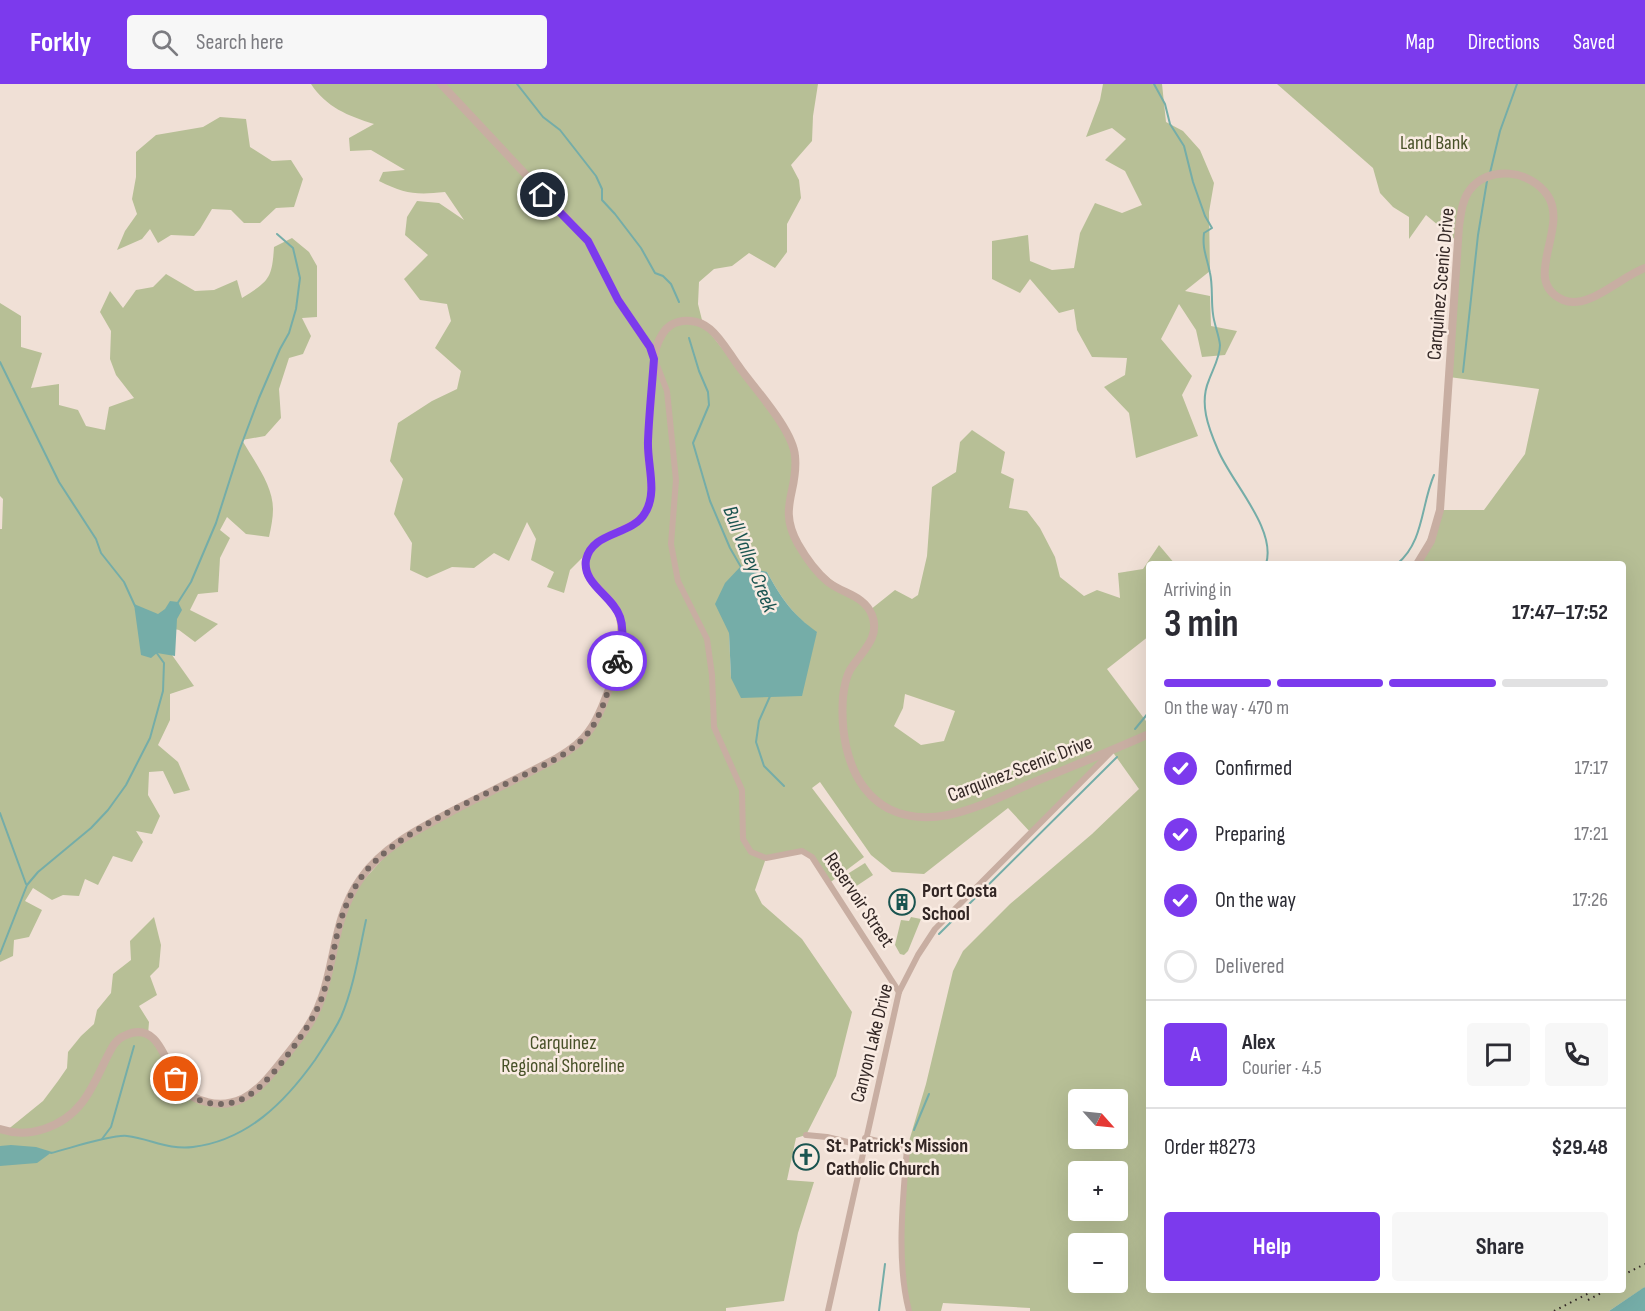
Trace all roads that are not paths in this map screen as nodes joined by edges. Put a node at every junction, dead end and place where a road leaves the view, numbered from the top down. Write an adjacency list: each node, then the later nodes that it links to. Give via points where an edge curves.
1 (441, 84): 3 (street, via 588,241)
2 (1645, 268): 4 (street, Carquinez Scenic Drive, via 1583,301 1561,299 1550,290 1545,275 1555,218 1542,188 1527,178 1497,174 1470,189 1460,217 1440,510 1431,541)
3 (654, 359): 6 (street, Carquinez Scenic Drive, via 660,339 669,327 690,320 703,324 715,334 792,443 796,459 788,510 790,528 817,572 833,586 859,598 873,617 872,638 847,676 842,703 850,761 858,782 874,799 908,816 950,814); 7 (street, Reservoir Street, via 667,391 676,480 671,544 678,581 707,639 714,727 742,790 743,838 751,852 766,858 802,851 812,857); 8 (street, Carquinez Scenic Drive, via 648,444 649,506 635,524 599,541 586,562 589,578 617,610 622,632 621,648 605,698 586,736 557,758 412,833 372,864 340,919 316,1011 289,1051 252,1093 231,1103 200,1101 180,1086 156,1040 132,1033 116,1041 76,1112 32,1132)
4 (1419, 561)
5 (1146, 735): 6 (street, Carquinez Scenic Drive)
6 (1112, 751): 7 (street, Canyon Lake Drive, via 935,929)
7 (899, 992): 10 (street, Canyon Lake Drive)
8 (0, 1129)
9 (806, 1135): 11 (street)
10 (865, 1138): 11 (street, Canyon Lake Drive); 13 (street, via 907,1148 902,1251)
11 (864, 1146): 12 (street, Canyon Lake Drive)
12 (828, 1311)
13 (909, 1311)

